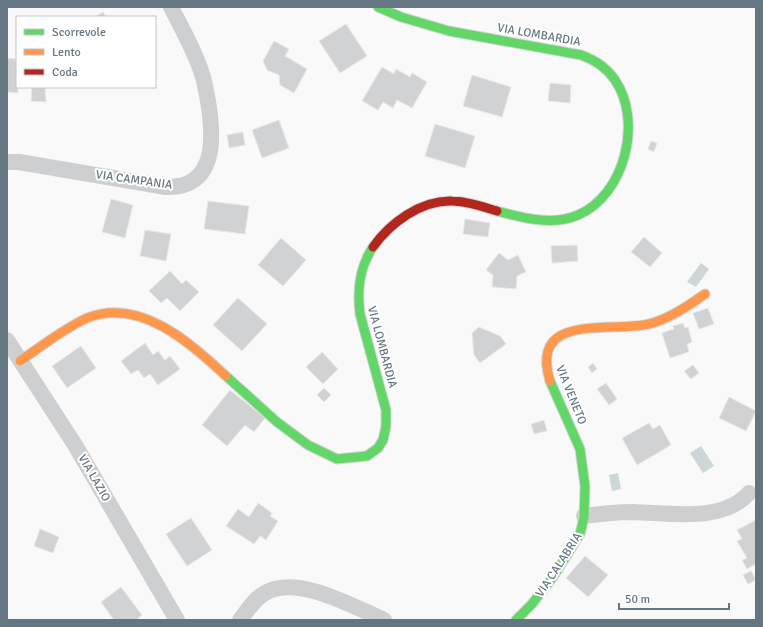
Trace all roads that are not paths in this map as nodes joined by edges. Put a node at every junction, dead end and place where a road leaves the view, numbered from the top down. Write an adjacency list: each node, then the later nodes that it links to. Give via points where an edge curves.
1 (171, 7): 3 (street, VIA CAMPANIA, via 203,75 210,114 210,152 206,165 197,177 185,184 166,187)
2 (378, 7): 6 (street, VIA LOMBARDIA, via 413,20 470,35 590,58 609,72 620,89 625,106 627,134 622,167 613,185 598,202 578,214 544,221 462,202 442,202 406,215 382,235 362,268 358,297 360,318 376,367 385,414 385,434 379,447 368,456 350,460 315,451 179,336 153,321 130,313 114,312 88,318)
3 (7, 162)
4 (705, 294): 8 (street, VIA VENETO, via 654,323 575,330 560,336 548,348 546,360 551,382 581,454)
5 (7, 340): 6 (street, VIA LAZIO)
6 (20, 360): 9 (street, VIA LAZIO, via 75,445)
7 (749, 493): 8 (street, via 733,504 706,512 618,513)
8 (584, 521): 12 (street, VIA CALABRIA, via 544,590)
9 (177, 620)
10 (240, 620): 11 (street, via 264,594 272,590 292,588 322,593)
11 (384, 620)
12 (516, 620)

